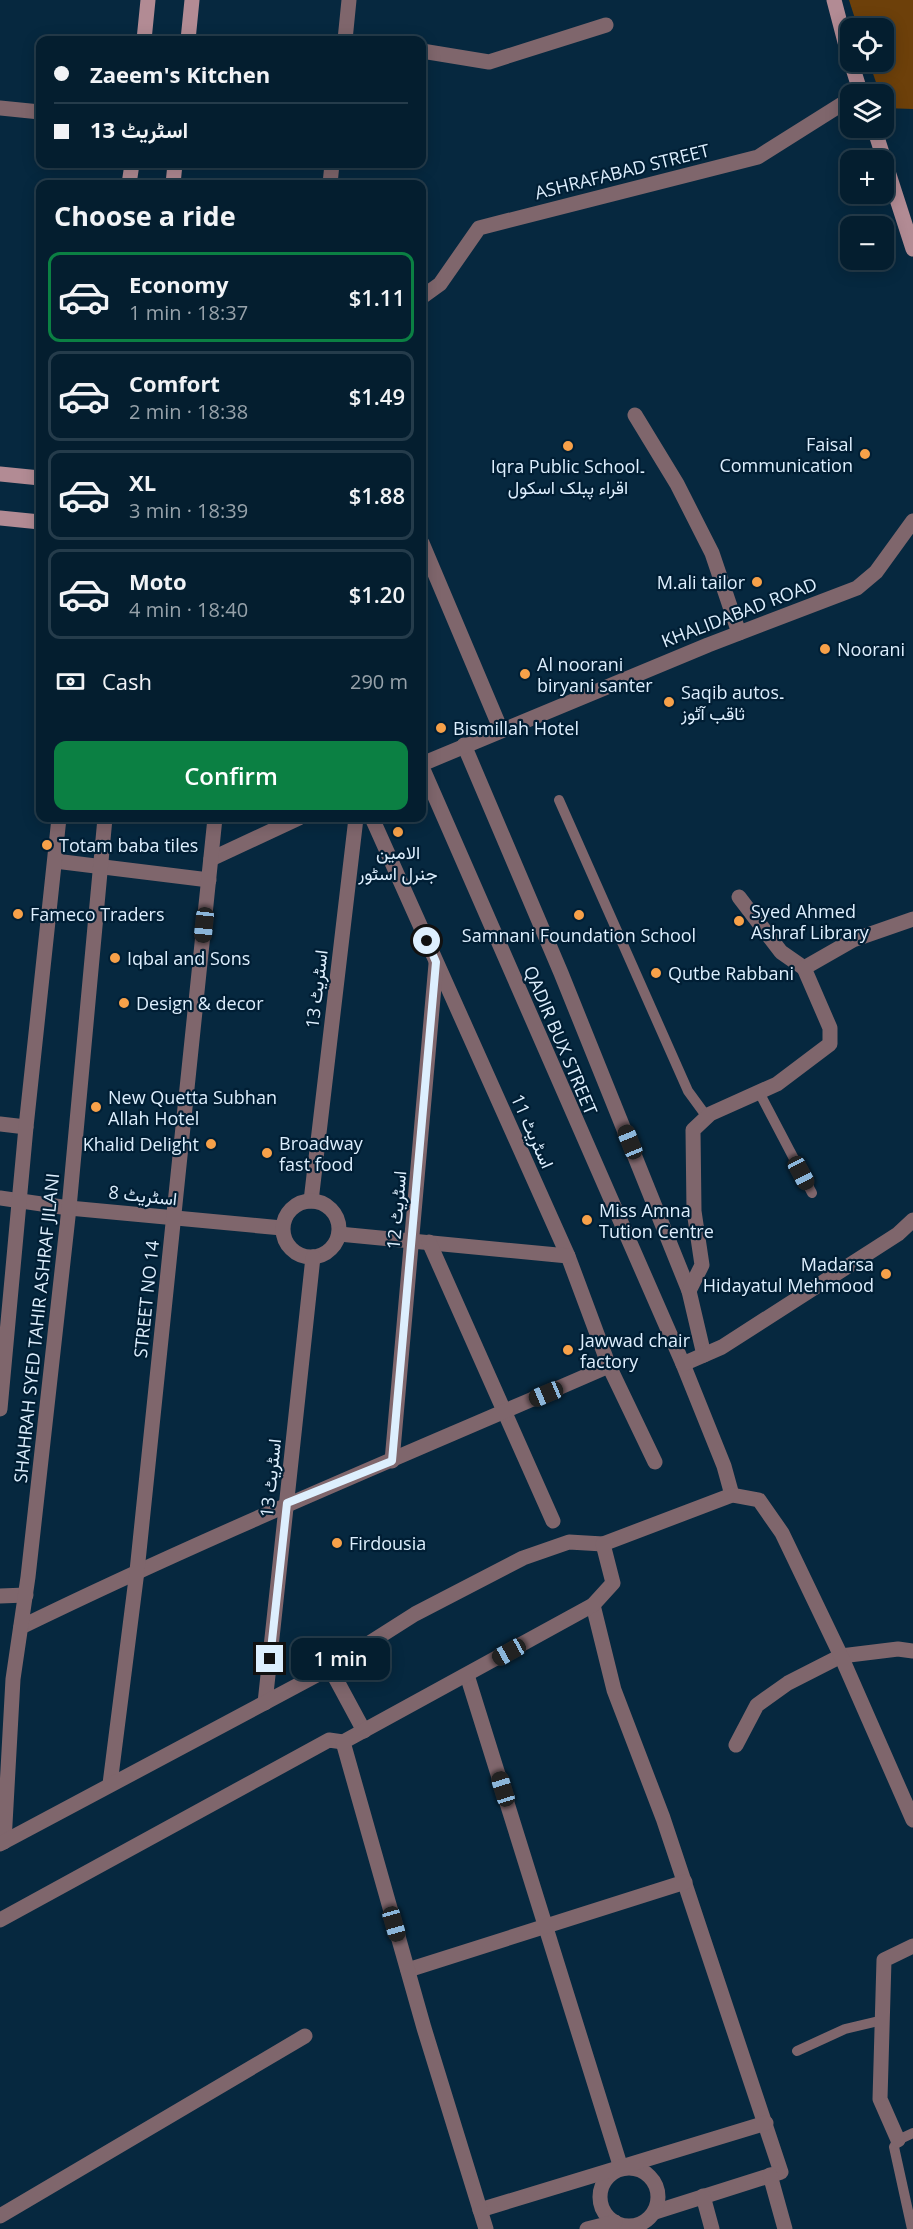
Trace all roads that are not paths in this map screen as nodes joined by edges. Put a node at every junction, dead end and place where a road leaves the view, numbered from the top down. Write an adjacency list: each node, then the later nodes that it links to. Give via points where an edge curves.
1 (148, 0): 7 (street)
2 (192, 0): 8 (street)
3 (349, 0): 9 (street)
4 (834, 0): 5 (street)
5 (840, 22)
6 (606, 25): 10 (street, via 489,62)
7 (144, 36)
8 (188, 36)
9 (348, 36)
10 (426, 52)
11 (840, 105): 16 (street, ASHRAFABAD STREET, via 758,156 479,228 440,284)
12 (0, 108): 13 (street)
13 (36, 112)
14 (877, 138): 15 (street)
15 (913, 249)
16 (426, 294)
17 (635, 415): 24 (street, via 677,484 712,554)
18 (0, 474): 19 (street)
19 (36, 478)
20 (0, 518): 22 (street)
21 (913, 520): 24 (street, KHALIDABAD ROAD, via 876,572 857,588)
22 (36, 522)
23 (426, 552): 25 (street)
24 (739, 633): 25 (street, KHALIDABAD ROAD)
25 (501, 730): 26 (street, KHALIDABAD ROAD)
26 (465, 745): 27 (street, KHALIDABAD ROAD); 61 (street)
27 (426, 763)
28 (426, 774): 63 (street, QADIR BUX STREET)
29 (559, 800): 45 (lane, via 688,1091)
30 (59, 822): 37 (street, SHAHRAH SYED TAHIR ASHRAF JILANI)
31 (105, 822): 38 (street, SHAHRAH SYED TAHIR ASHRAF JILANI)
32 (214, 822): 36 (street, STREET NO 14)
33 (290, 822): 36 (street)
34 (356, 822): 51 (street, اسٹریٹ 13)
35 (374, 822): 42 (street, اسٹریٹ 11)
36 (211, 859): 39 (street, STREET NO 14)
37 (55, 861): 38 (street); 47 (street, SHAHRAH SYED TAHIR ASHRAF JILANI)
38 (100, 867): 39 (street); 52 (street, SHAHRAH SYED TAHIR ASHRAF JILANI)
39 (209, 880): 53 (street, STREET NO 14)
40 (739, 897): 43 (street, via 781,952)
41 (913, 919): 43 (street, via 853,940)
42 (436, 962): 57 (street, اسٹریٹ 12); 59 (street, اسٹریٹ 11)
43 (804, 968): 44 (street, via 830,1028 830,1044 777,1084)
44 (759, 1092): 45 (street); 48 (lane)
45 (707, 1117): 61 (street, via 693,1130 694,1211 702,1265)
46 (0, 1125): 47 (street)
47 (26, 1127): 50 (street, SHAHRAH SYED TAHIR ASHRAF JILANI)
48 (812, 1193)
49 (0, 1198): 50 (street, اسٹریٹ 8)
50 (21, 1200): 52 (street, اسٹریٹ 8); 65 (street, SHAHRAH SYED TAHIR ASHRAF JILANI)
51 (311, 1201): 55 (street, via 290,1210); 56 (street, via 328,1207)
52 (69, 1208): 53 (street, اسٹریٹ 8); 74 (street, SHAHRAH SYED TAHIR ASHRAF JILANI)
53 (175, 1218): 55 (street, اسٹریٹ 8); 73 (street, STREET NO 14)
54 (913, 1221): 62 (street)
55 (282, 1228): 60 (street, via 291,1249 298,1255)
56 (339, 1233): 57 (street); 60 (street, via 333,1247)
57 (413, 1241): 58 (street); 67 (street, اسٹریٹ 12)
58 (429, 1242): 59 (street); 66 (street)
59 (568, 1256): 64 (street, اسٹریٹ 11)
60 (312, 1257): 70 (street, اسٹریٹ 13)
61 (689, 1291): 62 (street)
62 (704, 1355): 63 (street)
63 (683, 1364): 69 (street, QADIR BUX STREET)
64 (609, 1366): 66 (street); 68 (street, اسٹریٹ 11)
65 (0, 1409)
66 (504, 1412): 67 (street); 71 (street)
67 (392, 1461): 70 (street)
68 (655, 1462)
69 (732, 1495): 72 (street); 79 (street, via 759,1500 782,1533)
70 (287, 1503): 73 (street); 82 (street, اسٹریٹ 13)
71 (553, 1521)
72 (603, 1544): 76 (street, via 613,1583); 80 (street, via 568,1542 523,1558 415,1614)
73 (137, 1571): 77 (street); 86 (street, STREET NO 14)
74 (26, 1594): 75 (street); 77 (street, SHAHRAH SYED TAHIR ASHRAF JILANI)
75 (0, 1596)
76 (593, 1605): 81 (street); 89 (street, via 614,1690)
77 (21, 1627): 88 (street, SHAHRAH SYED TAHIR ASHRAF JILANI, via 13,1679)
78 (913, 1651): 79 (street, via 898,1649)
79 (841, 1656): 85 (street, via 788,1683 757,1705); 87 (street)
80 (330, 1668): 82 (street); 83 (street)
81 (467, 1675): 83 (street); 91 (street)
82 (265, 1703): 86 (street)
83 (364, 1731): 84 (street)
84 (343, 1742): 90 (street, via 328,1740); 93 (street)
85 (736, 1745)
86 (110, 1784): 88 (street)
87 (913, 1820)
88 (2, 1843)
89 (685, 1882): 91 (street); 97 (street)
90 (0, 1920)
91 (545, 1926): 93 (street); 100 (street)
92 (913, 1946): 94 (street, via 884,1960)
93 (408, 1970): 103 (street)
94 (883, 2020): 96 (lane, via 845,2029); 99 (street, via 880,2099)
95 (305, 2036): 105 (street)
96 (797, 2051)
97 (766, 2123): 100 (street); 101 (street, via 781,2172)
98 (913, 2133): 99 (lane)
99 (898, 2140): 112 (lane, via 894,2147)
100 (621, 2168): 103 (street); 104 (street, via 633,2167 651,2176 658,2192); 106 (street, via 610,2174 600,2192 602,2207)
101 (770, 2175): 102 (street); 111 (street)
102 (703, 2196): 104 (street); 110 (street)
103 (480, 2210): 108 (street)
104 (655, 2212): 107 (street)
105 (0, 2216)
106 (615, 2222): 107 (street); 109 (street)
107 (636, 2227)
108 (486, 2229)
109 (587, 2229)
110 (712, 2229)
111 (785, 2229)
112 (912, 2229)

